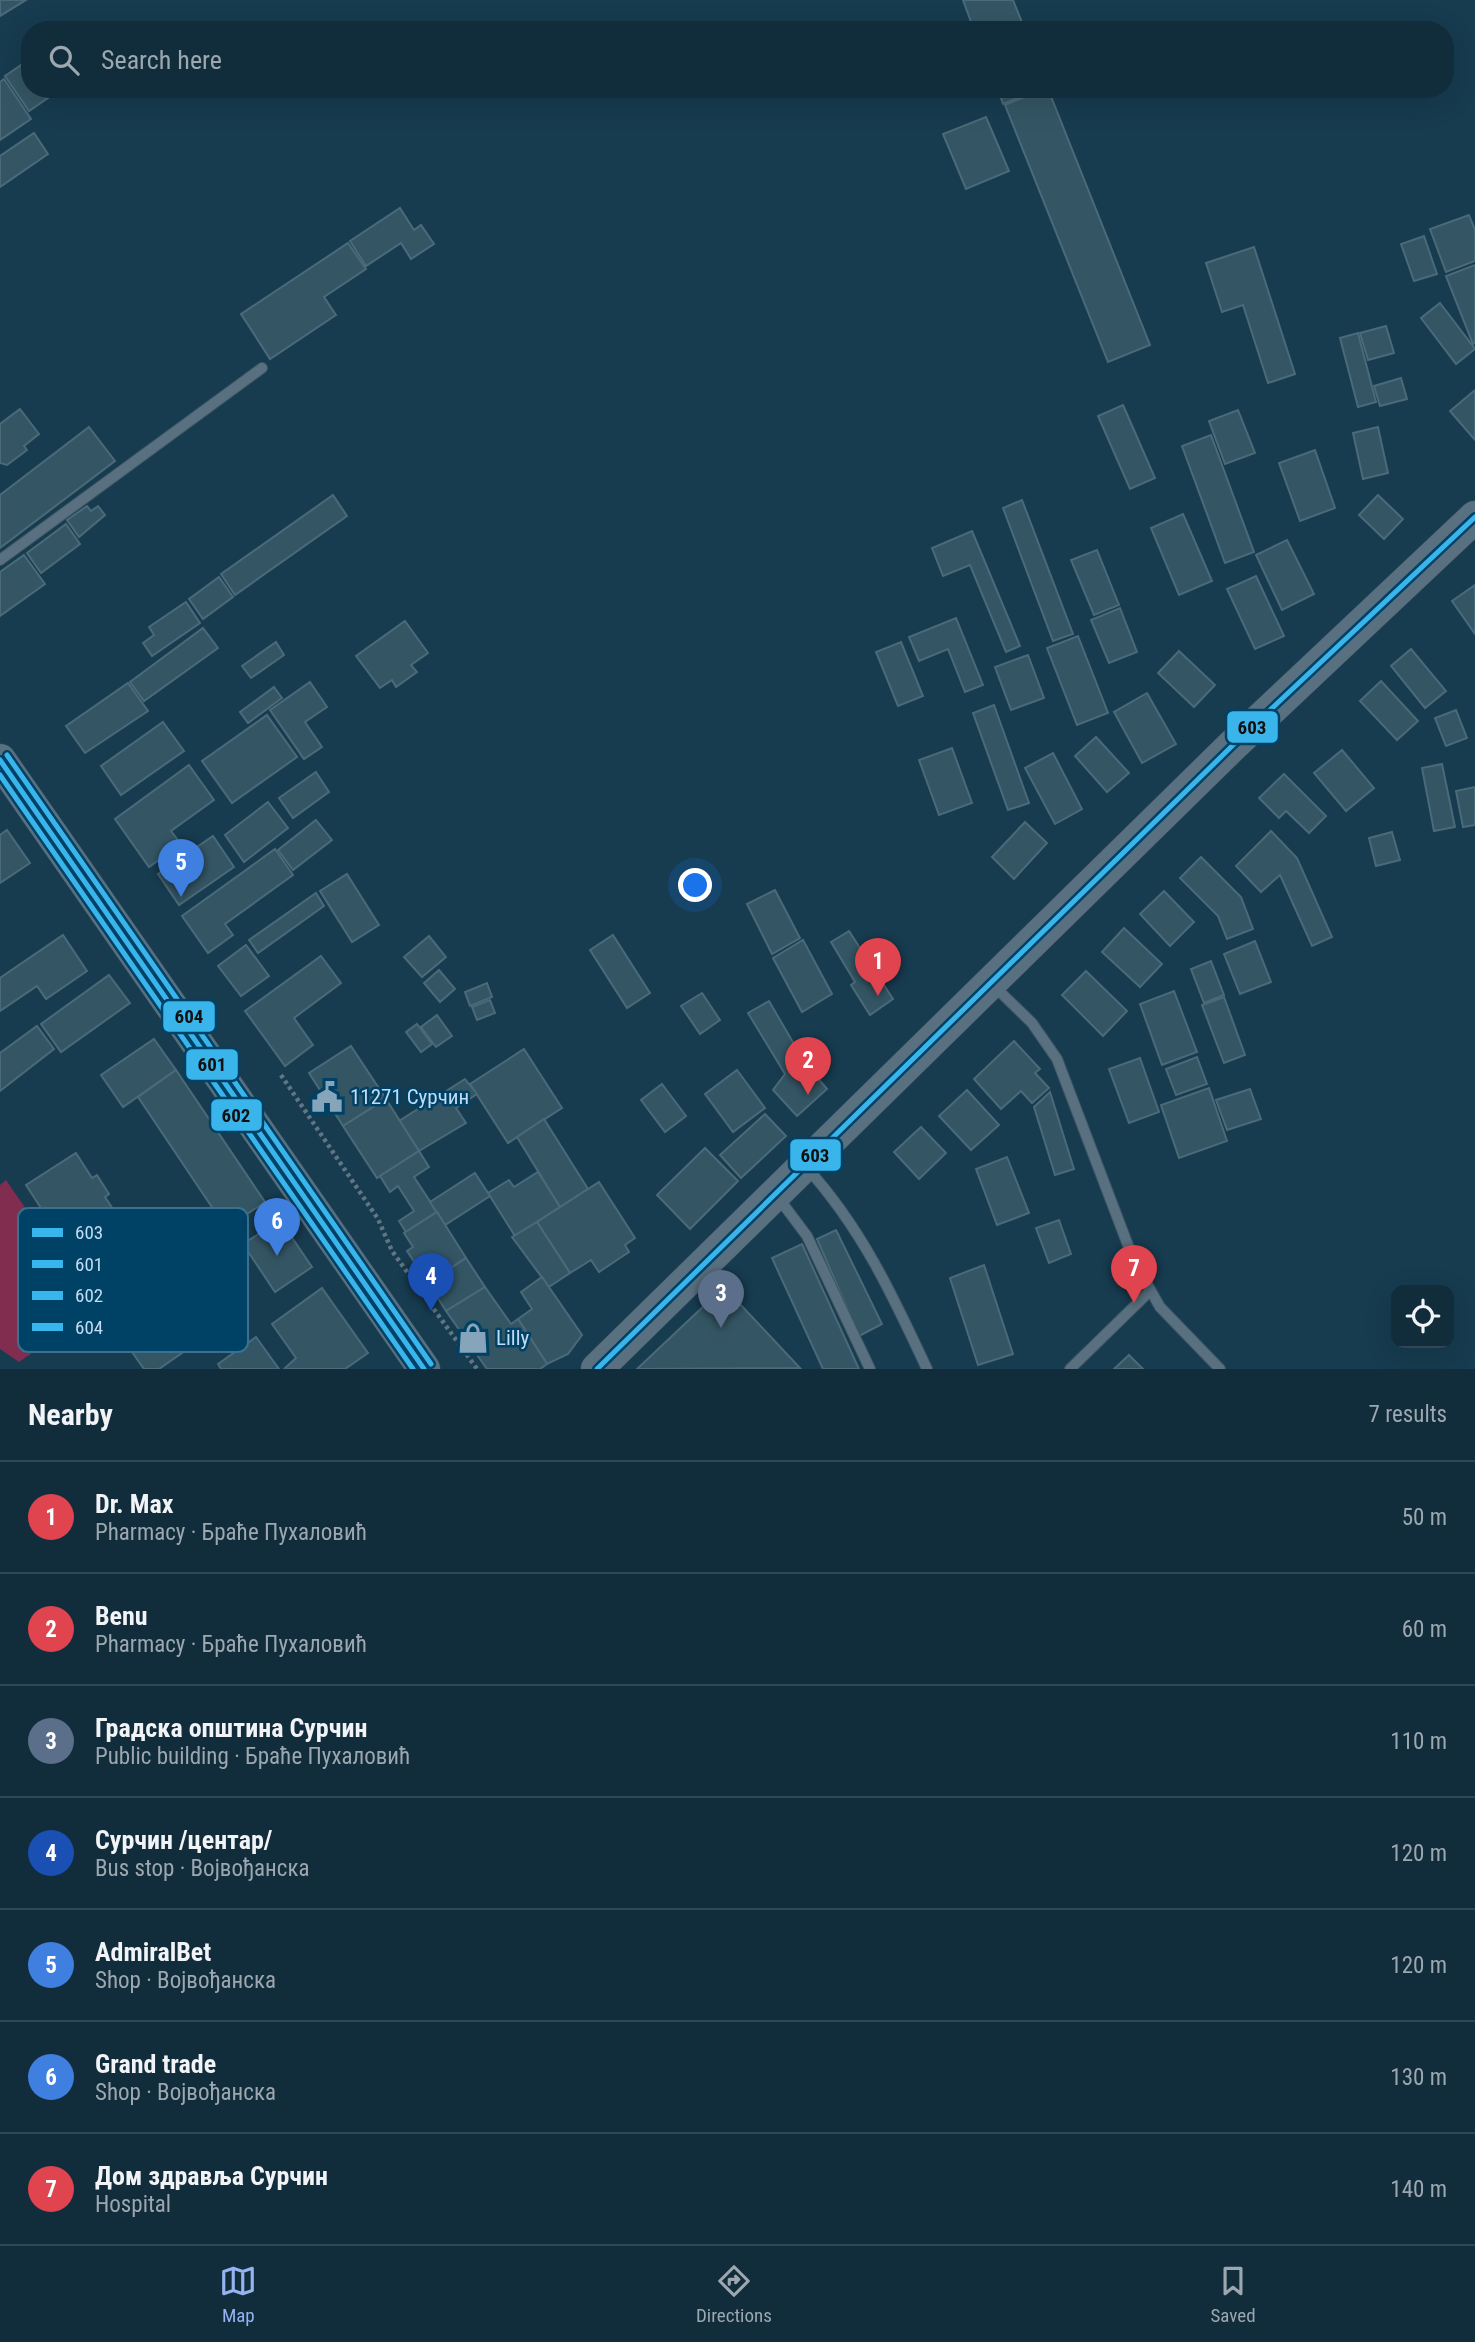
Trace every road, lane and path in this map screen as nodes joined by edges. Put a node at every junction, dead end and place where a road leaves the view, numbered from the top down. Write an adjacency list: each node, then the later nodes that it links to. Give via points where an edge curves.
1 (262, 368): 3 (lane)
2 (1475, 517): 5 (main road, via 1232,746)
3 (0, 560)
4 (0, 760): 10 (main road)
5 (991, 983): 7 (main road); 9 (lane, via 1032,1023 1057,1059)
6 (281, 1075): 11 (path, via 378,1219 392,1251)
7 (806, 1167): 8 (main road); 14 (lane, via 832,1195 865,1244)
8 (777, 1196): 12 (main road); 13 (lane, via 807,1236)
9 (1149, 1292): 15 (lane); 16 (lane)
10 (424, 1369)
11 (477, 1369)
12 (597, 1369)
13 (870, 1369)
14 (927, 1369)
15 (1070, 1369)
16 (1220, 1369)

